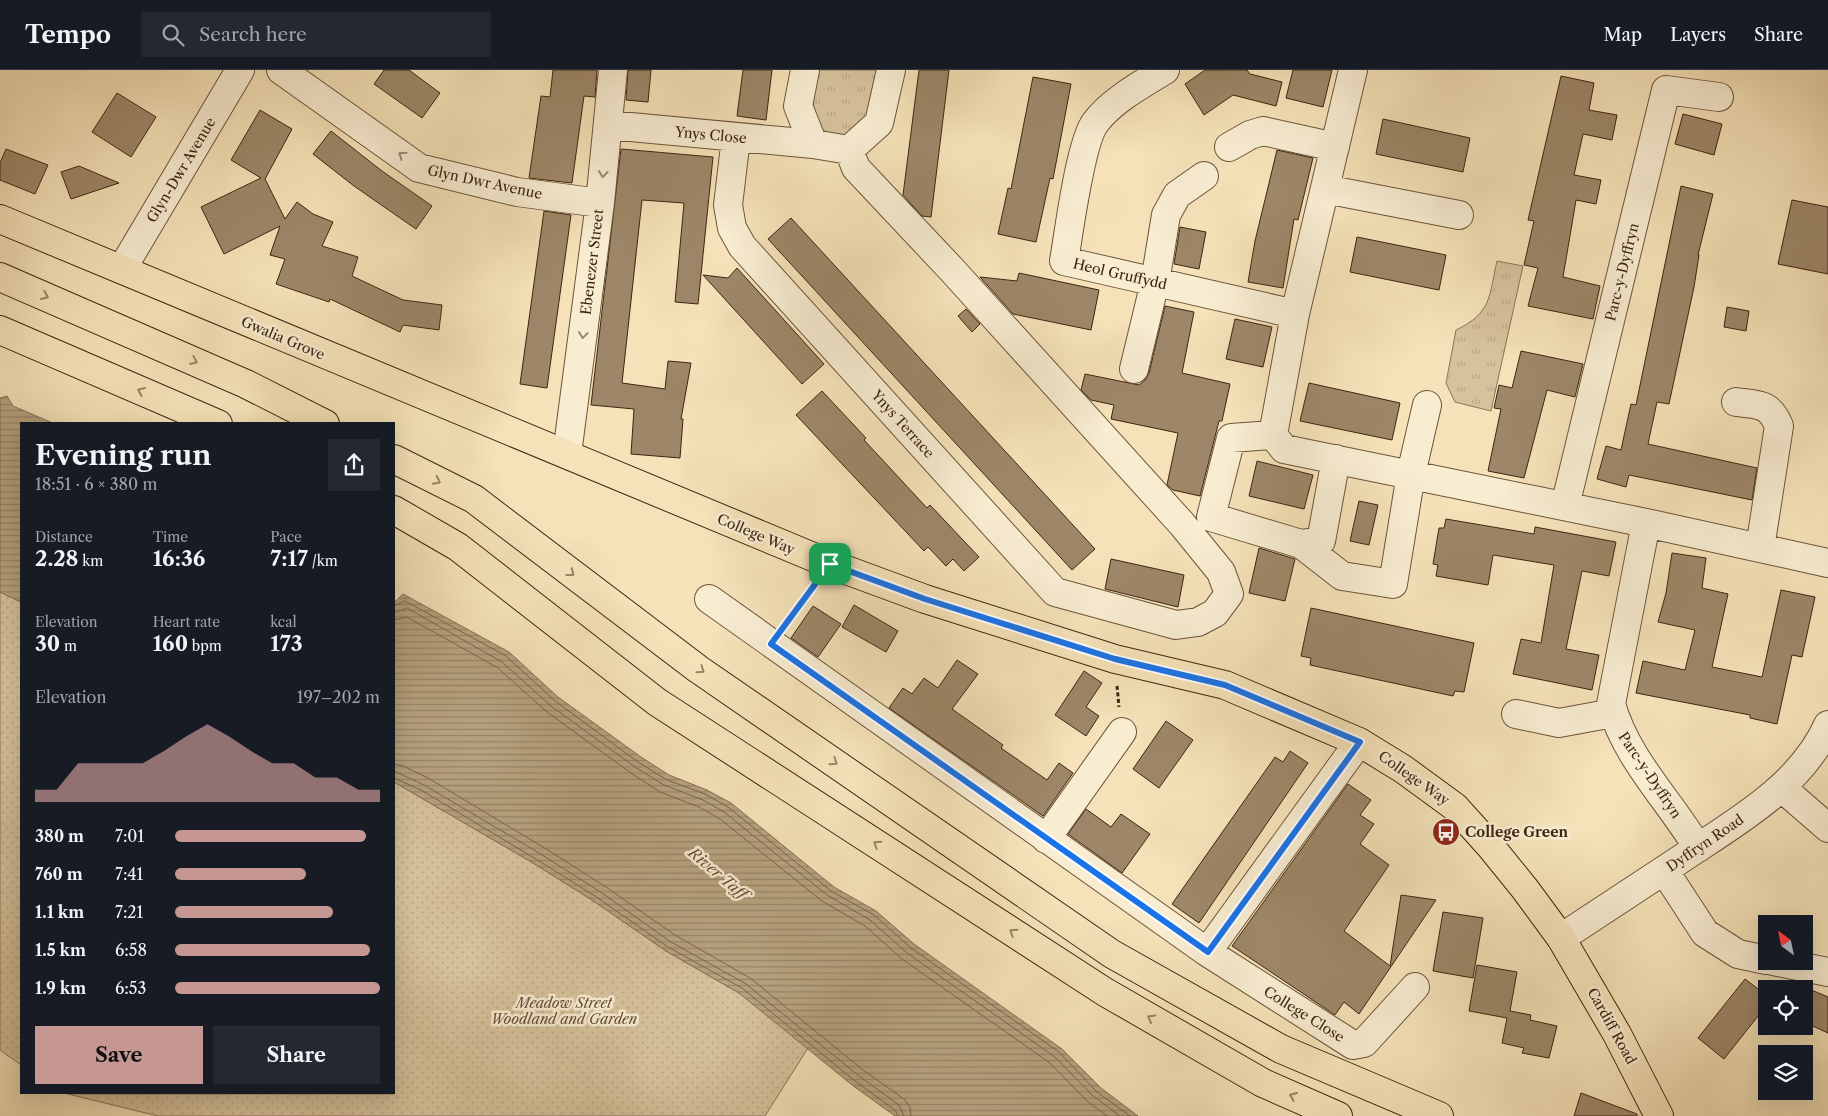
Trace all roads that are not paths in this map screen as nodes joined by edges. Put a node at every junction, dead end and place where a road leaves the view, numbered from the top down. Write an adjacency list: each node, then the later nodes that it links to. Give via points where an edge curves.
1 (240, 70): 20 (street, Glyn-Dwr Avenue)
2 (281, 70): 17 (street, Glyn Dwr Avenue, one-way to 2, via 517,192 419,168)
3 (613, 70): 9 (street, Ebenezer Street)
4 (804, 70): 11 (street, via 798,106)
5 (892, 70): 14 (street, via 878,123)
6 (1353, 70): 13 (street)
7 (1154, 73): 22 (street, Heol Gruffydd, via 1094,124 1086,144 1064,261)
8 (1720, 97): 35 (street, Parc-y-Dyffryn, via 1666,90)
9 (609, 125): 10 (street, Ynys Close); 17 (street, Ebenezer Street, one-way to 17)
10 (736, 138): 11 (street, Ynys Close); 14 (street, Ynys Terrace, via 728,205 732,228 742,246 1055,592 1176,625 1198,622 1215,613 1229,594 1221,572 1182,524 856,168)
11 (813, 144): 14 (street, Ynys Close)
12 (1229, 147): 13 (street, via 1250,135 1263,132)
13 (1335, 147): 16 (street)
14 (849, 150)
15 (1204, 176): 22 (street, via 1177,195 1166,214)
16 (1325, 189): 18 (street); 23 (street)
17 (600, 203): 31 (street, Ebenezer Street, one-way to 31)
18 (1459, 215)
19 (0, 219): 20 (main road, Gwalia Grove)
20 (122, 269): 31 (main road, Gwalia Grove)
21 (0, 277): 29 (main road, one-way to 29, via 246,384)
22 (1155, 282): 23 (street, Heol Gruffydd); 25 (street)
23 (1295, 314): 30 (street)
24 (0, 330): 28 (main road, one-way to 24)
25 (1134, 369)
26 (1736, 402): 39 (street, via 1764,406 1774,413 1779,426)
27 (1427, 405): 34 (street)
28 (213, 422)
29 (321, 422)
30 (1272, 435): 32 (street, via 1284,449); 38 (street, via 1231,438 1210,517)
31 (567, 454): 46 (main road, College Way, via 830,564 925,599 1115,659 1225,685)
32 (1336, 459): 34 (street); 38 (street, via 1320,541)
33 (395, 460): 59 (main road, one-way to 59, via 474,499 698,669 1112,954 1281,1049)
34 (1411, 474): 35 (street); 38 (street, via 1393,584 1342,576)
35 (1565, 506): 37 (street)
36 (395, 511): 58 (main road, one-way to 36, via 1263,1083 1105,992 657,702 458,547)
37 (1646, 522): 39 (street); 42 (street, Parc-y-Dyffryn, via 1610,704)
38 (1301, 544)
39 (1760, 548): 40 (street)
40 (1828, 563)
41 (708, 599): 49 (street)
42 (1613, 713): 43 (street, via 1559,723); 50 (street, Parc-y-Dyffryn, via 1616,725 1635,756)
43 (1516, 714)
44 (1828, 725): 47 (street, Dyffryn Road, via 1822,739)
45 (1122, 732): 49 (street)
46 (1360, 742): 52 (main road, College Way, via 1455,807 1492,846); 53 (street)
47 (1782, 788): 48 (street); 50 (street, Dyffryn Road)
48 (1828, 828)
49 (1046, 839): 53 (street)
50 (1698, 848): 51 (street, Dyffryn Road)
51 (1664, 870): 52 (street, Dyffryn Road); 54 (street, via 1705,933 1738,954)
52 (1561, 938): 60 (main road, Cardiff Road, via 1617,1034)
53 (1208, 952): 57 (street, College Close, via 1357,1045 1364,1043)
54 (1758, 958)
55 (1813, 969): 56 (street)
56 (1828, 972)
57 (1415, 987)
58 (1338, 1116)
59 (1439, 1116)
60 (1659, 1116)

